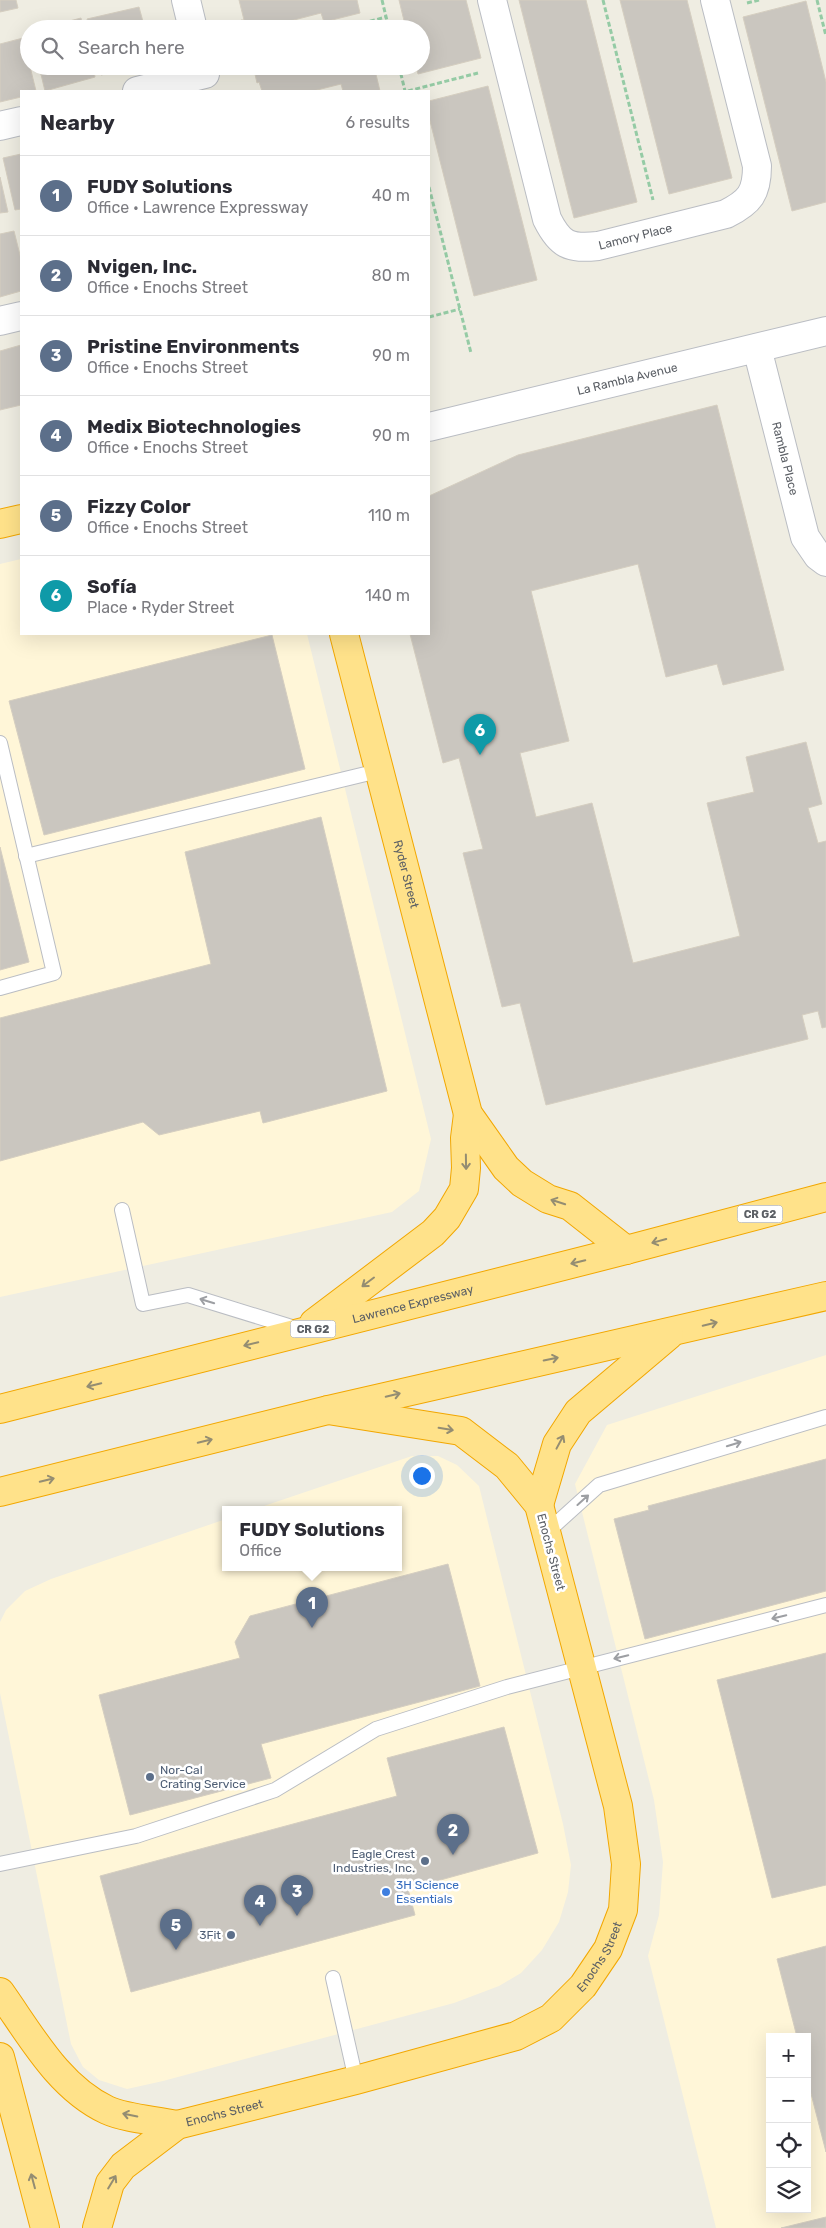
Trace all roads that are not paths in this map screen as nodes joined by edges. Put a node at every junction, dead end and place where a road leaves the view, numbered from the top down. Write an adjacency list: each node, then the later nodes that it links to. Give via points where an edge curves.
1 (186, 0): 4 (street)
2 (492, 0): 3 (street, Lamory Place, via 547,219 565,244 579,248 726,214 752,196 757,183 756,166)
3 (715, 0)
4 (192, 20)
5 (206, 77): 6 (street)
6 (142, 90)
7 (20, 121): 8 (street)
8 (0, 126)
9 (20, 316): 10 (street)
10 (0, 321)
11 (826, 330): 12 (street, La Rambla Avenue)
12 (757, 348): 13 (street, La Rambla Avenue); 16 (street, Rambla Place, via 806,537)
13 (430, 427)
14 (20, 519): 15 (highway)
15 (0, 524)
16 (826, 562)
17 (344, 635): 19 (highway, Ryder Street)
18 (0, 744): 20 (lane)
19 (378, 771): 20 (lane); 22 (highway, Ryder Street)
20 (26, 856): 21 (lane, via 54,973)
21 (0, 988)
22 (468, 1114): 25 (highway, one-way to 22, via 570,1206 548,1199 522,1184 506,1168); 27 (highway, one-way to 27, via 464,1189 447,1218 434,1232)
23 (826, 1196): 25 (highway, Lawrence Expressway / CR G2, one-way to 25)
24 (122, 1210): 27 (lane, one-way to 24, via 188,1295 143,1304)
25 (626, 1250): 27 (highway, Lawrence Expressway / CR G2, one-way to 27)
26 (826, 1296): 28 (highway, one-way to 26)
27 (304, 1331): 29 (highway, Lawrence Expressway / CR G2, one-way to 29)
28 (671, 1333): 30 (highway, one-way to 28); 33 (highway, one-way to 28, via 557,1444 578,1412)
29 (0, 1409)
30 (328, 1410): 32 (highway, one-way to 30); 33 (highway, one-way to 33, via 462,1431 507,1466)
31 (826, 1416): 34 (lane, one-way to 31, via 599,1485)
32 (0, 1492)
33 (539, 1505): 34 (highway, Enochs Street)
34 (547, 1532): 36 (highway, Enochs Street)
35 (826, 1605): 36 (lane, one-way to 36)
36 (581, 1667): 37 (lane, via 376,1729 275,1790 136,1836); 41 (highway, Enochs Street, via 618,1806 626,1864 623,1910 608,1948 583,1986 551,2018 516,2036)
37 (0, 1864)
38 (333, 1978): 41 (lane)
39 (0, 1992): 42 (highway, one-way to 39, via 108,2110 87,2098 62,2077)
40 (0, 2057): 43 (highway, one-way to 40)
41 (356, 2080): 42 (highway, Enochs Street)
42 (177, 2125): 44 (highway, one-way to 42, via 110,2183 123,2166)
43 (45, 2228)
44 (97, 2228)

